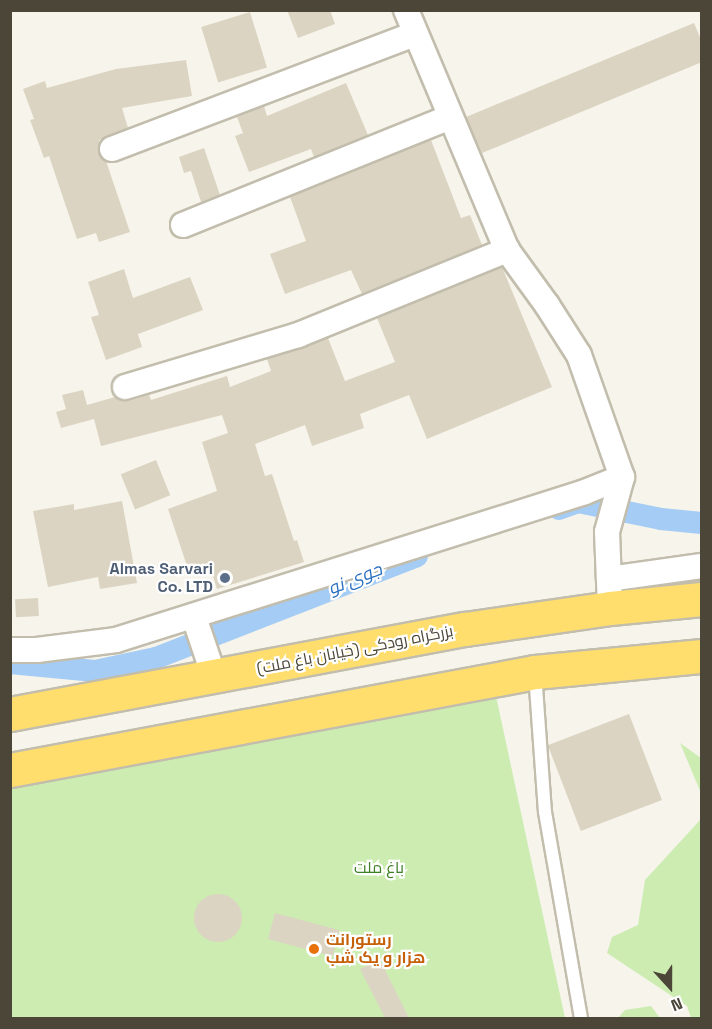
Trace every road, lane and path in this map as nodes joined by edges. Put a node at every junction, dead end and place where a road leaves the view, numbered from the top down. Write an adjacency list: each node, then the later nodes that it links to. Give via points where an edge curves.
1 (406, 10): 2 (street)
2 (414, 34): 3 (street); 4 (street)
3 (450, 117): 5 (street); 6 (street)
4 (112, 149)
5 (183, 225)
6 (507, 250): 7 (street, via 298,335); 8 (street, via 579,355)
7 (125, 387)
8 (622, 477): 10 (street, via 608,532); 12 (street)
9 (702, 566): 10 (street)
10 (610, 594): 11 (highway, بزرگراه رودکی (خیابان باغ ملت)); 15 (highway, بزرگراه رودکی (خیابان باغ ملت), via 465,629)
11 (702, 599)
12 (197, 624): 13 (street, via 37,651); 15 (street)
13 (10, 650)
14 (702, 656): 16 (highway)
15 (211, 666): 17 (highway, بزرگراه رودکی (خیابان باغ ملت))
16 (535, 672): 18 (highway); 19 (lane, via 544,812)
17 (10, 714)
18 (10, 770)
19 (581, 1018)

